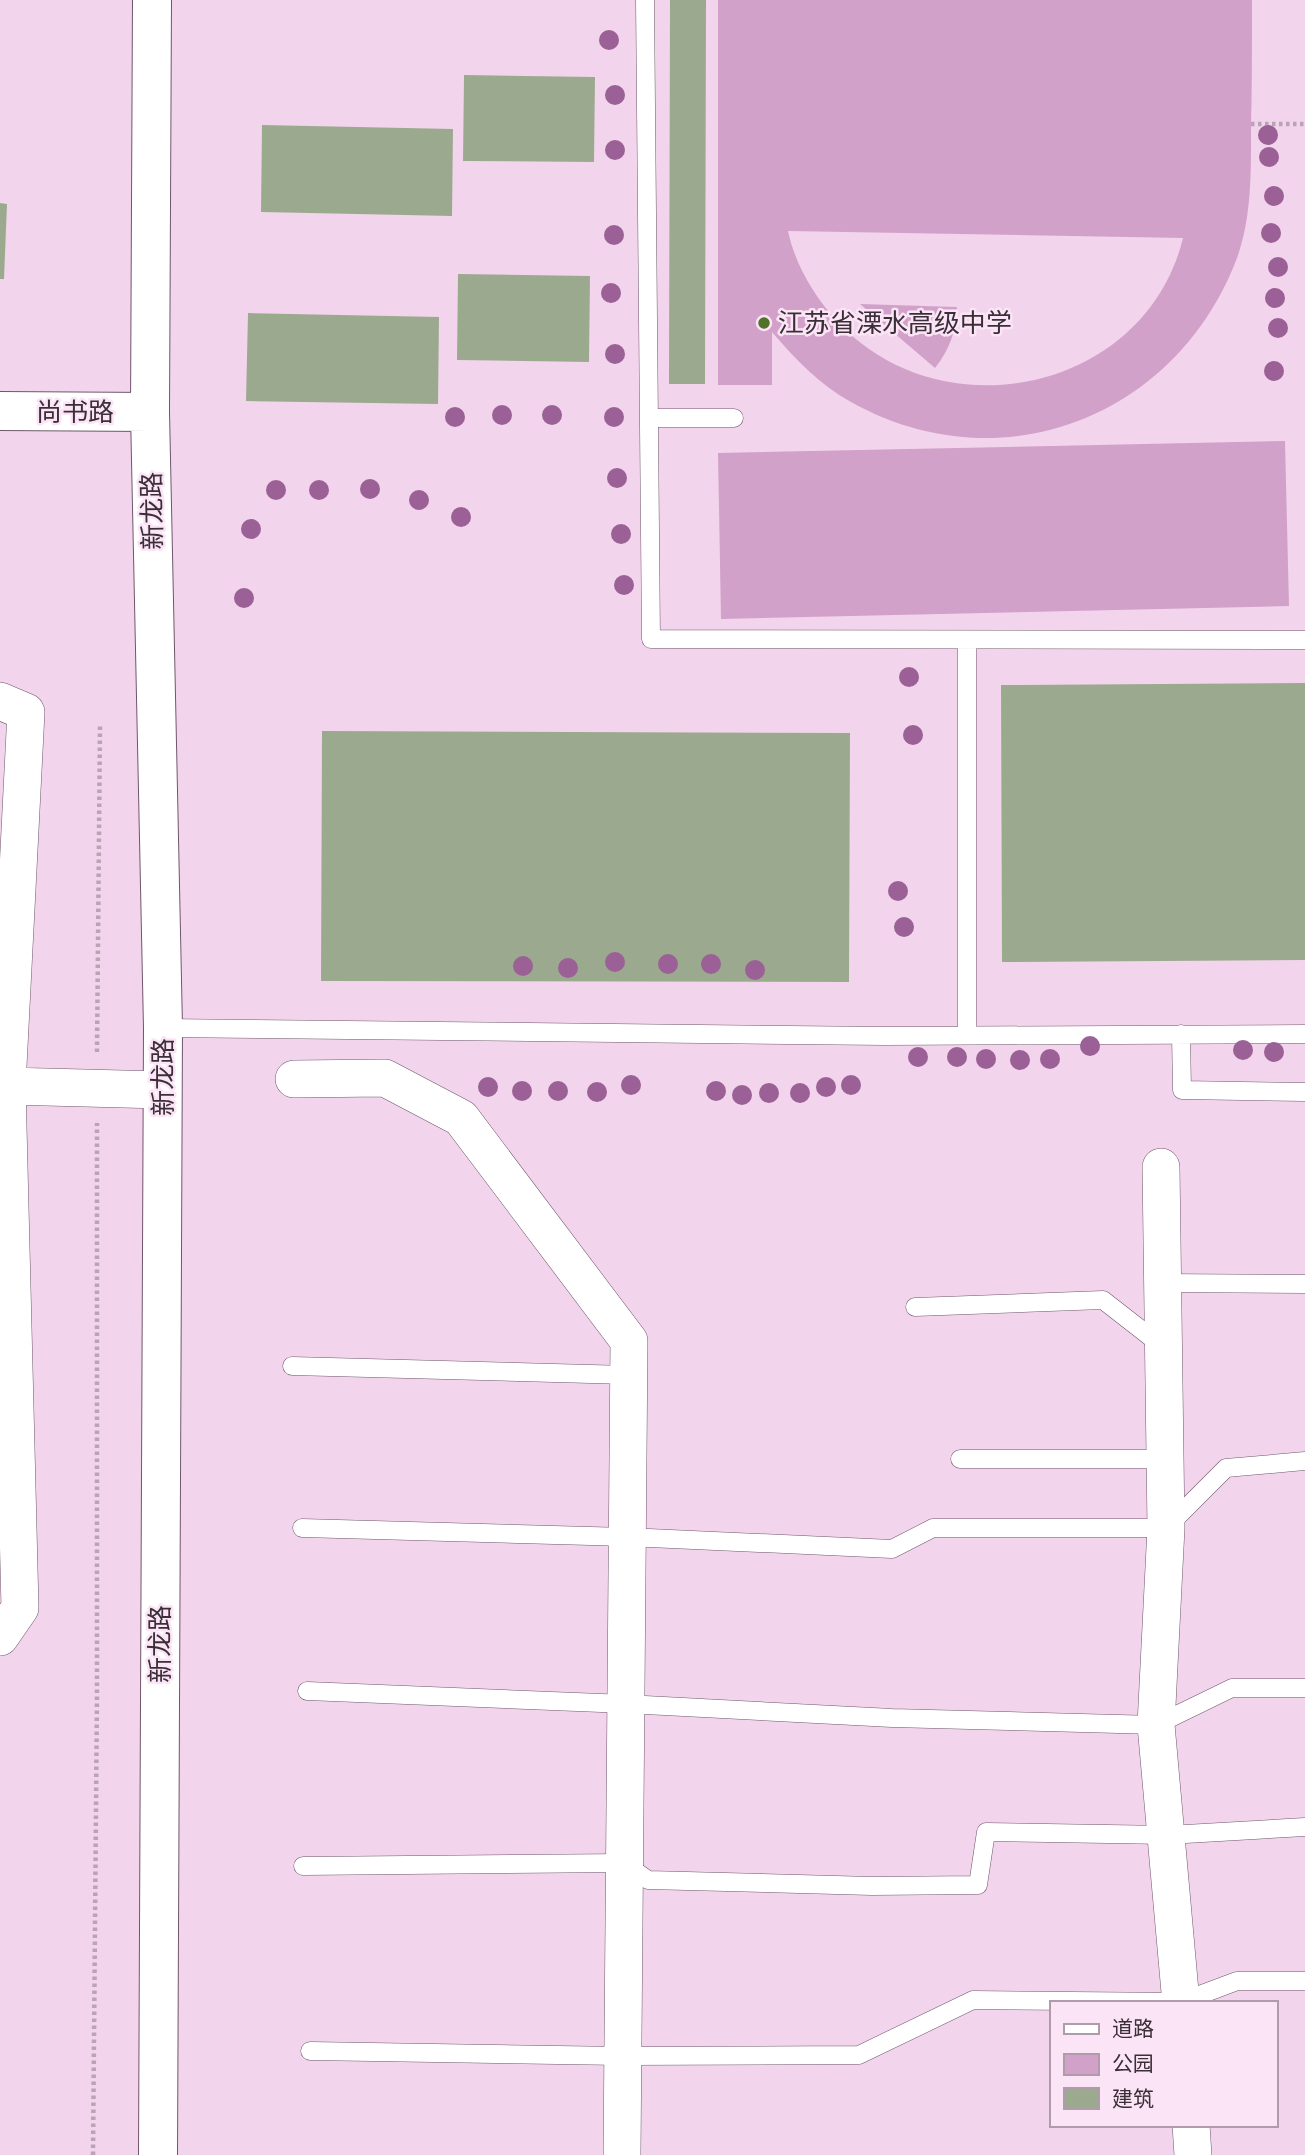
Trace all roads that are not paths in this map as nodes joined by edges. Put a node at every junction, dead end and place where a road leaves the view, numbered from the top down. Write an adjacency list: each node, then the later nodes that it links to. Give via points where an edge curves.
1 (152, 0): 4 (street, 新龙路)
2 (645, 0): 5 (lane)
3 (0, 411): 4 (street, 尚书路)
4 (150, 412): 11 (street, 新龙路)
5 (649, 418): 6 (lane); 8 (lane, via 651,639)
6 (734, 418)
7 (1305, 640): 8 (lane)
8 (967, 641): 14 (lane)
9 (0, 701): 10 (street, via 26,712)
10 (10, 847): 16 (street)
11 (163, 1028): 14 (lane); 17 (street, 新龙路)
12 (1181, 1034): 13 (lane); 14 (lane); 18 (lane, via 1182,1090)
13 (1305, 1034)
14 (967, 1035)
15 (294, 1079): 25 (street, via 385,1078 461,1118 629,1341)
16 (7, 1086): 17 (street); 32 (street, via 20,1608)
17 (162, 1090): 48 (street, 新龙路)
18 (1304, 1092)
19 (1161, 1167): 20 (street)
20 (1163, 1283): 21 (lane); 23 (street)
21 (1305, 1284)
22 (915, 1307): 23 (lane, via 1103,1300)
23 (1164, 1347): 27 (street)
24 (292, 1366): 25 (lane)
25 (628, 1376): 31 (street)
26 (960, 1459): 27 (lane)
27 (1165, 1459): 30 (street)
28 (1305, 1461): 30 (lane, via 1226,1468)
29 (302, 1528): 31 (lane)
30 (1166, 1528): 31 (lane, via 933,1528 892,1549); 36 (street)
31 (627, 1537): 35 (street)
32 (0, 1637)
33 (1305, 1688): 36 (lane, via 1232,1688)
34 (307, 1691): 35 (lane)
35 (626, 1704): 36 (lane); 39 (street)
36 (1156, 1725): 38 (street)
37 (1305, 1826): 38 (lane)
38 (1168, 1835): 39 (lane, via 986,1832 978,1885 648,1880); 43 (street)
39 (624, 1863): 40 (lane); 46 (street)
40 (303, 1866)
41 (1305, 1981): 44 (lane, via 1237,1981)
42 (1077, 2001): 46 (lane, via 973,2000 859,2055)
43 (1181, 2001)
44 (1184, 2001)
45 (310, 2051): 46 (lane)
46 (622, 2056): 49 (street)
47 (1191, 2127): 50 (street)
48 (158, 2155)
49 (622, 2155)
50 (1193, 2155)

